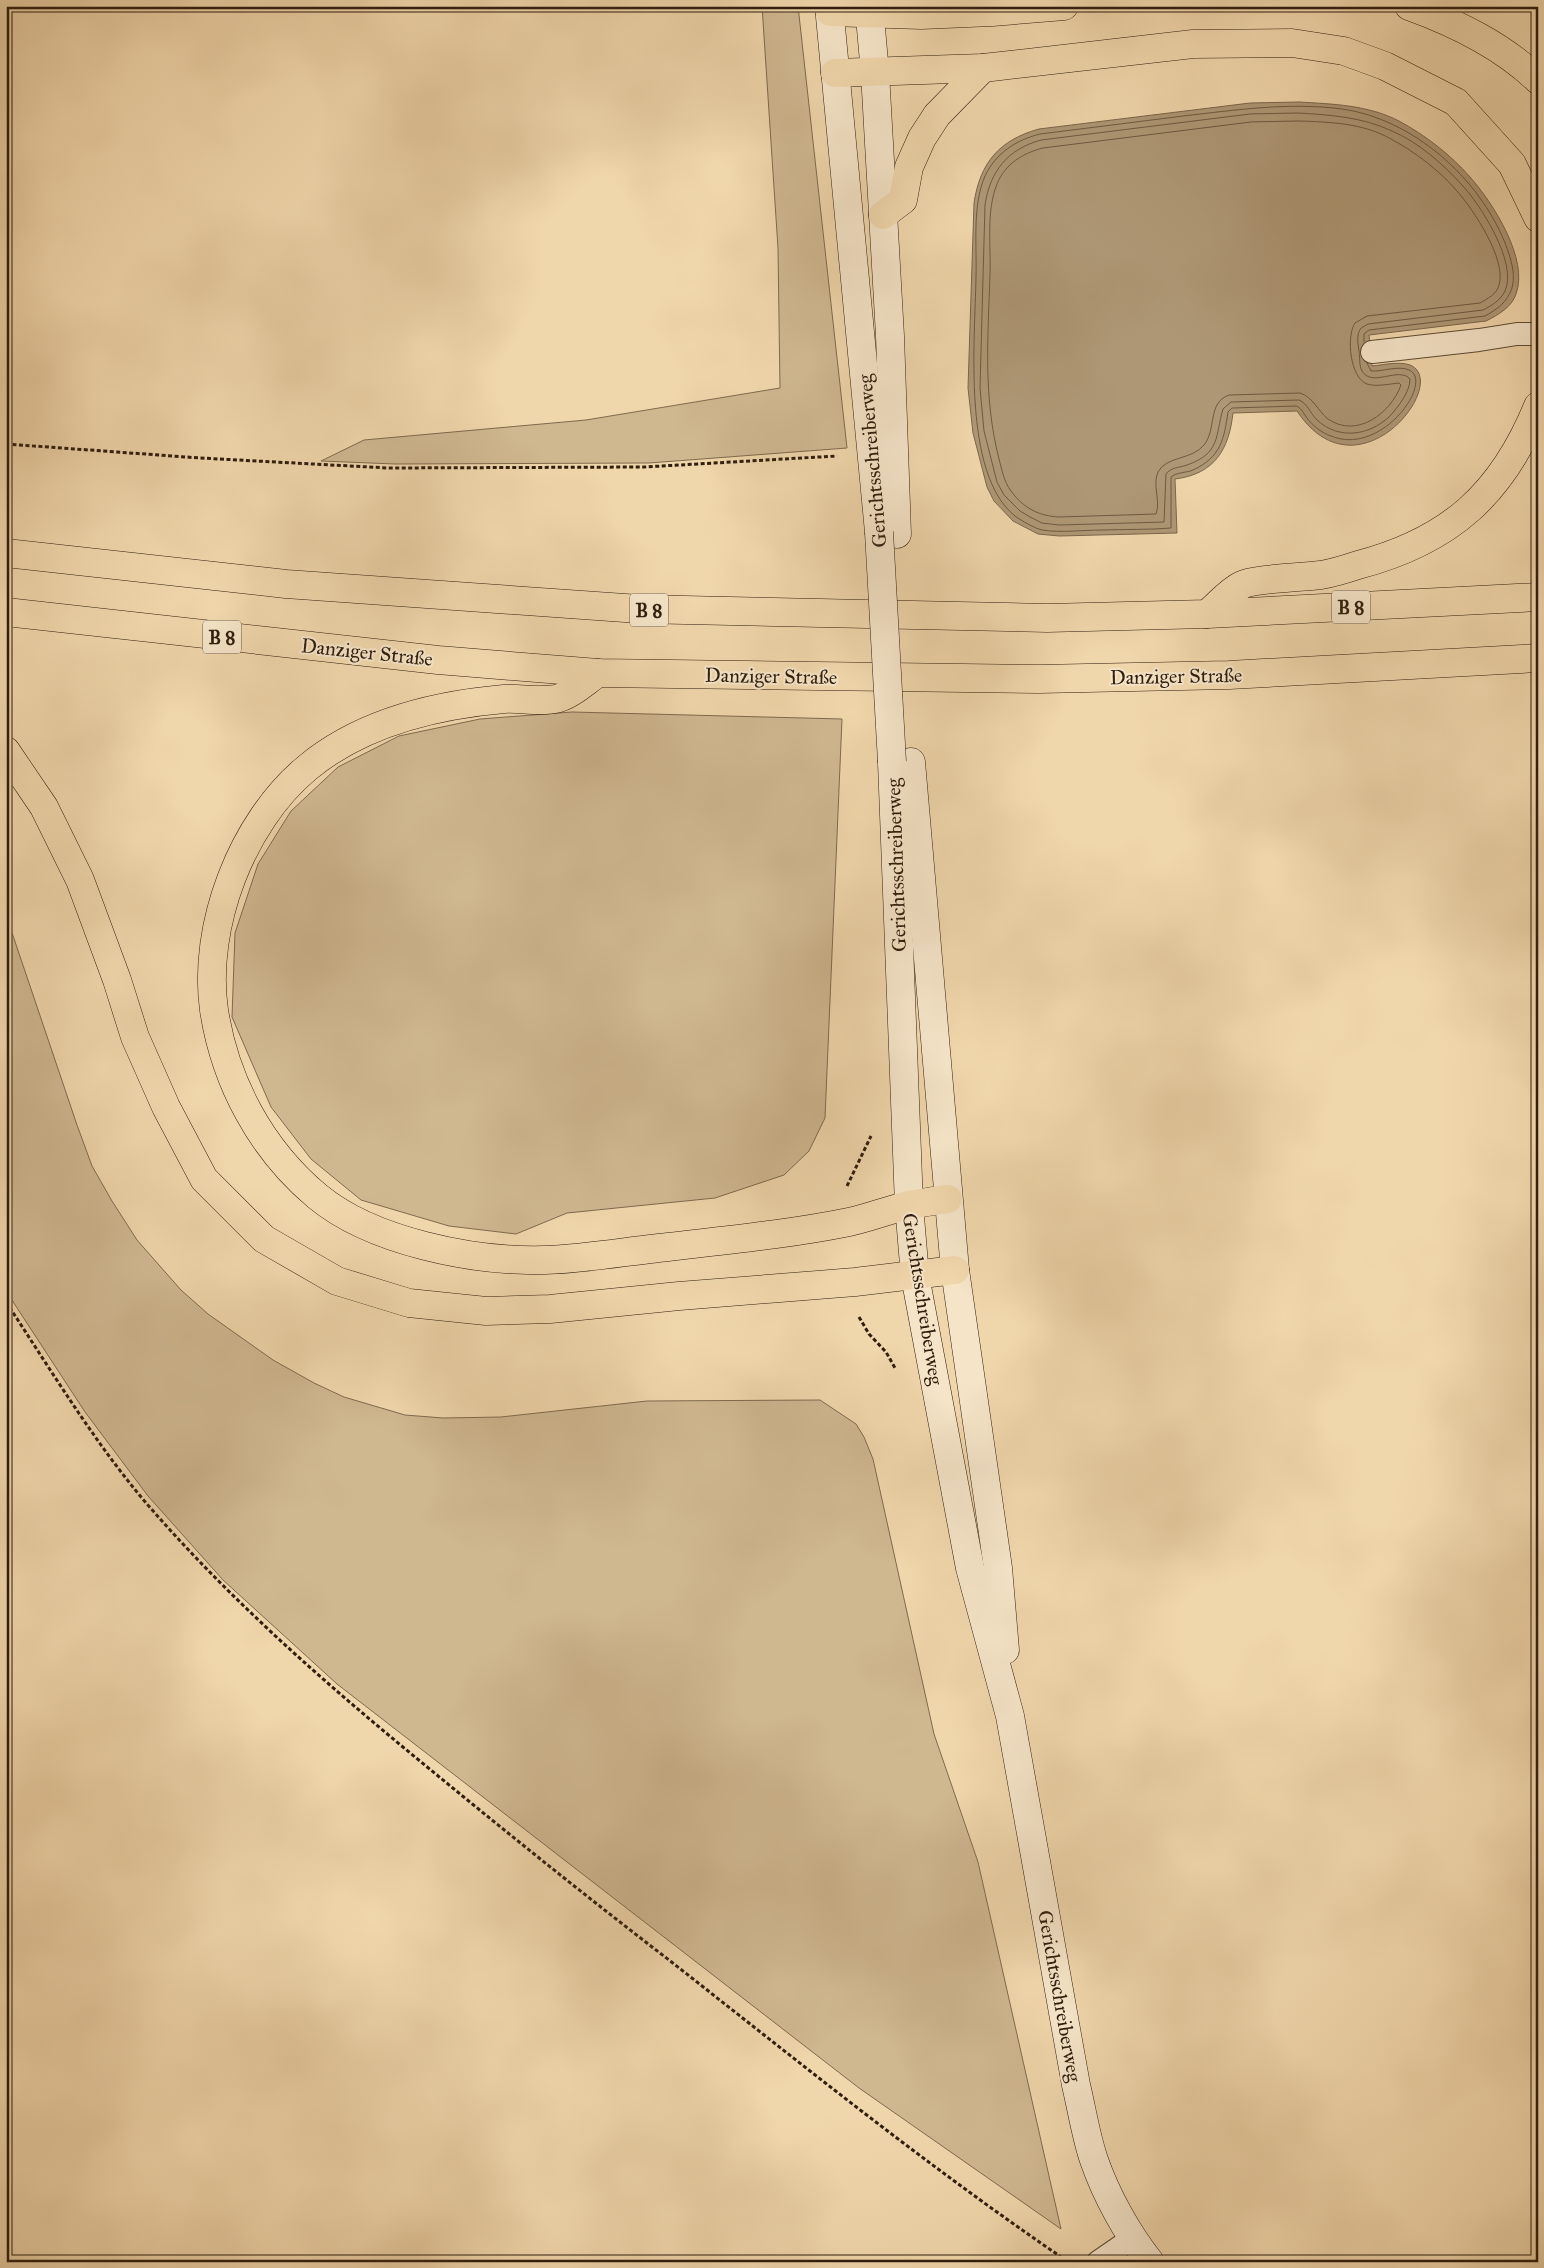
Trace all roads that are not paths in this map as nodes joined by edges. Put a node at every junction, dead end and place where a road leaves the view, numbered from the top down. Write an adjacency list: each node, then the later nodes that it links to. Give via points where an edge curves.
1 (1064, 6): 4 (highway, via 921,16)
2 (1409, 6): 8 (highway, via 1456,25 1491,44)
3 (830, 9): 4 (highway); 6 (main road, Gerichtsschreiberweg)
4 (870, 10): 7 (main road, Gerichtsschreiberweg)
5 (983, 68): 7 (highway); 9 (highway, via 932,123 909,167 902,200); 10 (highway, via 1193,44 1292,43 1344,51 1393,69 1456,102 1512,164)
6 (835, 73): 7 (highway); 14 (main road, Gerichtsschreiberweg)
7 (875, 73): 9 (main road, Gerichtsschreiberweg)
8 (1538, 80)
9 (883, 215): 14 (main road, Gerichtsschreiberweg)
10 (1538, 218)
11 (1538, 334): 12 (lane)
12 (1372, 352)
13 (1538, 406): 18 (highway, via 1504,473 1474,506 1440,531 1393,556 1323,575 1242,584)
14 (888, 533): 22 (main road, Gerichtsschreiberweg)
15 (6, 553): 18 (highway, B 8, via 286,584 639,610 1047,618)
16 (1538, 598): 18 (highway, B 8)
17 (6, 612): 20 (highway, Danziger Straße / B 8, via 438,660)
18 (1207, 614)
19 (1538, 658): 20 (highway, Danziger Straße / B 8, via 1238,675 1039,679)
20 (598, 673): 24 (highway, via 558,699 506,699 436,709 388,722 346,742 308,767 284,791 236,866 221,910 213,953 212,995 219,1043 235,1086 260,1133 281,1161 319,1198 362,1224 411,1243 476,1257 546,1260 719,1241 849,1222)
21 (6, 751): 26 (highway, via 44,807 80,880 135,1038 204,1179 264,1239 337,1281 409,1302 486,1311 550,1309)
22 (902, 762): 23 (main road, Gerichtsschreiberweg); 24 (main road, Gerichtsschreiberweg)
23 (948, 1199): 24 (highway); 25 (main road, Gerichtsschreiberweg)
24 (908, 1205): 26 (main road, Gerichtsschreiberweg)
25 (954, 1270): 26 (highway); 27 (main road, Gerichtsschreiberweg, via 998,1568)
26 (915, 1276): 27 (main road, Gerichtsschreiberweg, via 970,1568)
27 (1010, 1716): 28 (main road, Gerichtsschreiberweg, via 1088,2137 1102,2178)
28 (1133, 2238): 29 (lane); 30 (main road, Gerichtsschreiberweg)
29 (1098, 2262)
30 (1150, 2262)

